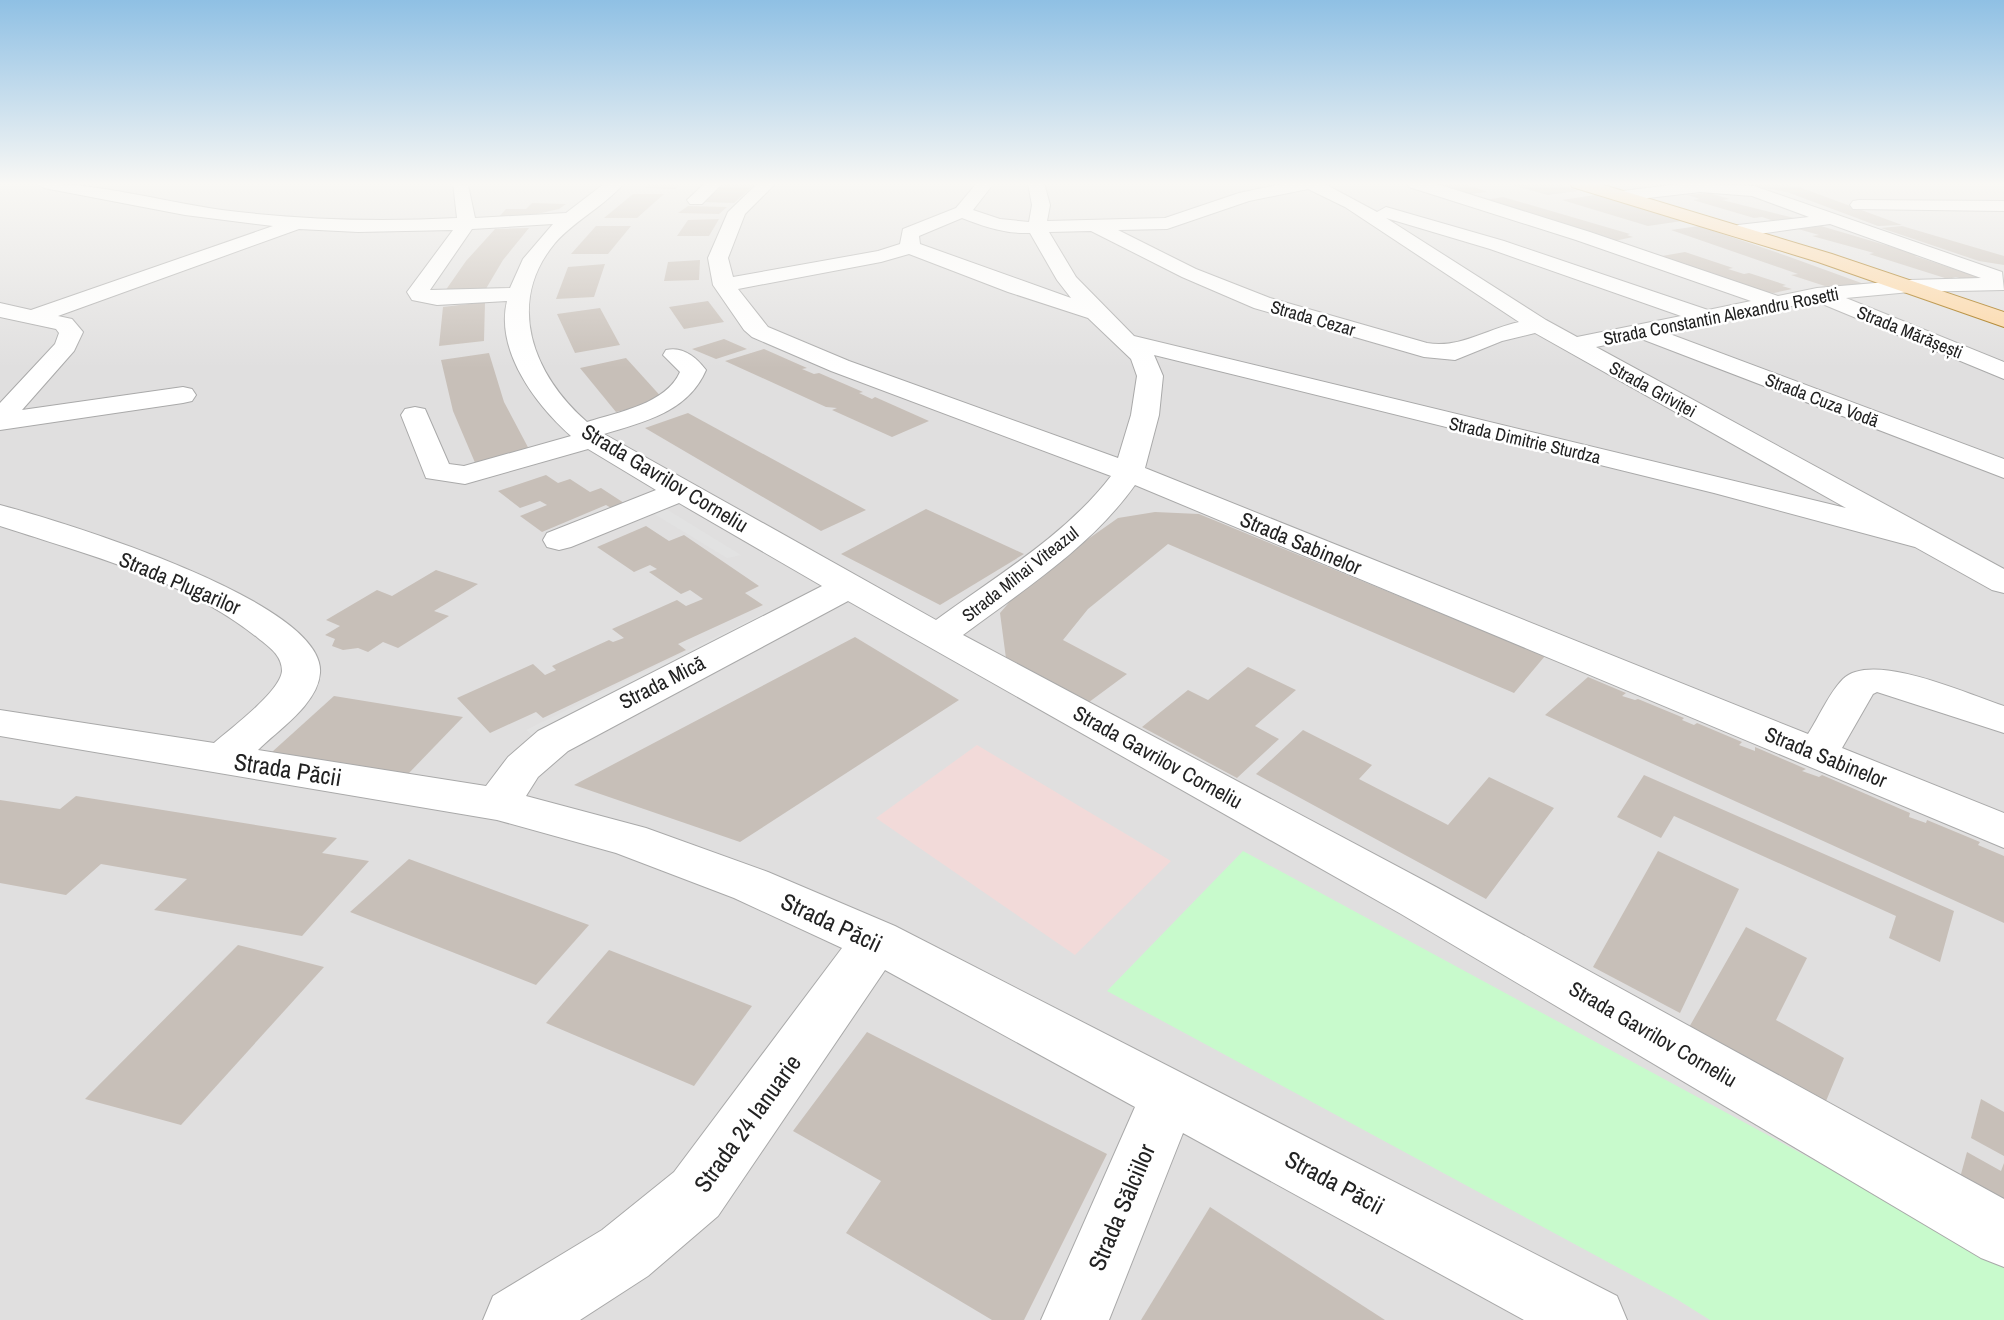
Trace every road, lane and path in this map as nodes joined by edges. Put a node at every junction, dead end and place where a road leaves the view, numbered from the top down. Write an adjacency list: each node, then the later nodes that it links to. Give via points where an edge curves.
1 (239, 245): 23 (street)
2 (452, 245): 18 (street, via 420,295)
3 (547, 245): 18 (street, via 521,278)
4 (724, 245): 15 (street, via 718,258)
5 (1047, 245): 21 (street, Strada Mihai Viteazul, via 1067,280)
6 (1131, 245): 26 (street, Strada Cezar, via 1262,303 1424,350 1462,352 1492,337)
7 (1415, 245): 26 (street, Strada Griviței)
8 (1496, 245): 24 (street)
9 (1608, 245): 19 (street)
10 (1789, 245): 16 (main road)
11 (1902, 245): 14 (street)
12 (910, 247): 15 (street); 21 (street)
13 (1791, 280): 17 (street, Strada Mărășești)
14 (2004, 281): 16 (street, Strada Constantin Alexandru Rosetti)
15 (724, 285): 37 (street, Strada Sabinelor, via 760,331 841,366)
16 (1919, 286): 17 (street, Strada Constantin Alexandru Rosetti); 22 (main road); 25 (main road)
17 (1816, 291): 19 (street, Strada Constantin Alexandru Rosetti); 31 (street, Strada Mărășești)
18 (516, 294): 35 (street, Strada Gavrilov Corneliu, via 521,341 530,367)
19 (1773, 302): 24 (street, Strada Constantin Alexandru Rosetti)
20 (0, 310): 23 (street)
21 (1096, 313): 28 (street, Strada Mihai Viteazul)
22 (2004, 314)
23 (36, 316): 34 (street, via 64,324 71,332 66,346)
24 (1703, 316): 27 (street, Strada Constantin Alexandru Rosetti)
25 (2004, 320)
26 (1538, 325): 29 (street, Strada Griviței)
27 (1641, 331): 29 (street, Strada Constantin Alexandru Rosetti); 36 (street, Strada Cuza Vodă)
28 (1127, 341): 37 (street, Strada Mihai Viteazul, via 1142,356 1150,376); 40 (street, Strada Dimitrie Sturdza)
29 (1574, 345): 40 (street, Strada Griviței)
30 (675, 355): 35 (street, via 693,370 686,388)
31 (2004, 370)
32 (183, 395): 34 (street)
33 (415, 415): 35 (street, via 437,472 446,475 465,475)
34 (0, 420)
35 (587, 436): 38 (street, Strada Gavrilov Corneliu)
36 (2004, 470)
37 (1129, 472): 46 (street, Strada Mihai Viteazul, via 1068,540); 49 (street, Strada Sabinelor)
38 (682, 491): 41 (street); 45 (street, Strada Gavrilov Corneliu)
39 (0, 515): 50 (street, Strada Plugarilor, via 170,574 246,610 296,653 302,668 293,693)
40 (1923, 539): 43 (street, Strada Griviței)
41 (559, 540)
42 (2004, 558): 43 (street)
43 (1968, 563): 44 (street, Strada Griviței)
44 (2004, 583)
45 (848, 587): 46 (street, Strada Gavrilov Corneliu); 51 (street, Strada Mică, via 554,741 523,768)
46 (937, 637): 55 (street, Strada Gavrilov Corneliu, via 1382,879)
47 (2004, 720): 49 (street, via 1888,681 1871,680 1858,686)
48 (0, 723): 50 (street, Strada Păcii)
49 (1817, 754): 52 (street, Strada Sabinelor)
50 (223, 758): 51 (street, Strada Păcii)
51 (496, 804): 53 (street, Strada Păcii, via 629,840 751,885)
52 (2004, 831)
53 (877, 941): 54 (street, Strada Păcii); 56 (street, Strada 24 Ianuarie, via 696,1194 625,1253)
54 (1169, 1095): 57 (street, Strada Sălciilor); 58 (street, Strada Păcii)
55 (2004, 1235)
56 (517, 1320)
57 (1075, 1320)
58 (1593, 1320)

